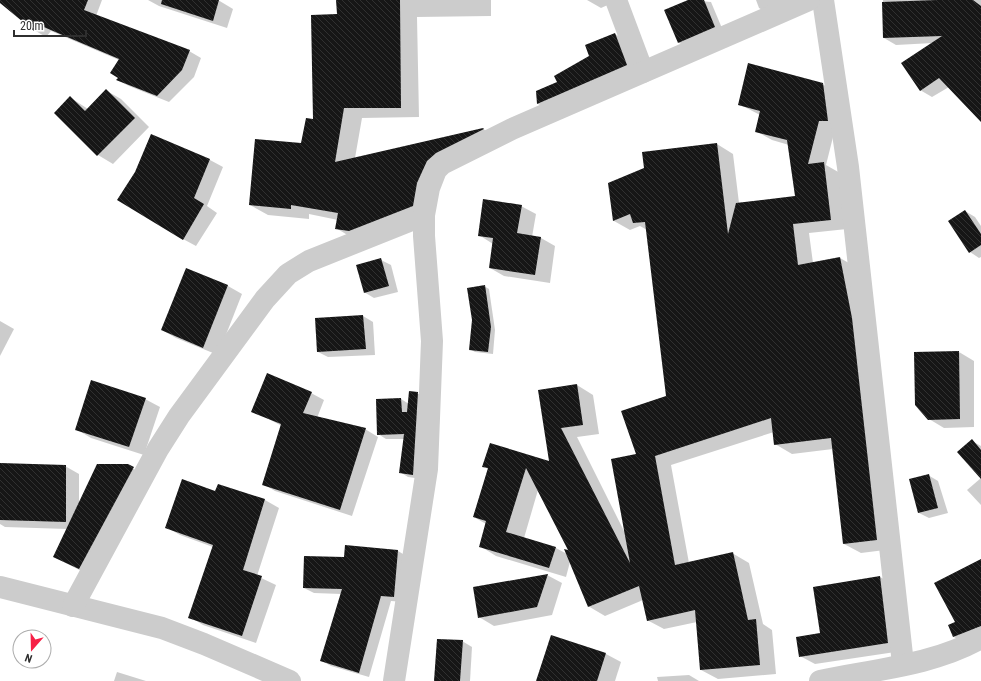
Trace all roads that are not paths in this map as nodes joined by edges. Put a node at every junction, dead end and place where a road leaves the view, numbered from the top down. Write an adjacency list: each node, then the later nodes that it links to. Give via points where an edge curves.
1 (616, 0): 4 (street)
2 (809, 0): 4 (street)
3 (823, 0): 9 (street, via 848,167)
4 (644, 72): 5 (street, via 512,129 442,164 436,170 429,188)
5 (424, 215): 7 (street, via 309,261 288,274 265,299 179,416 158,449); 12 (street, via 432,342 427,469)
6 (0, 587): 7 (street)
7 (73, 606): 11 (street, via 162,628)
8 (981, 638): 9 (street, via 966,647 933,658)
9 (903, 664): 10 (street)
10 (862, 677): 13 (street)
11 (290, 681)
12 (394, 681)
13 (820, 681)

